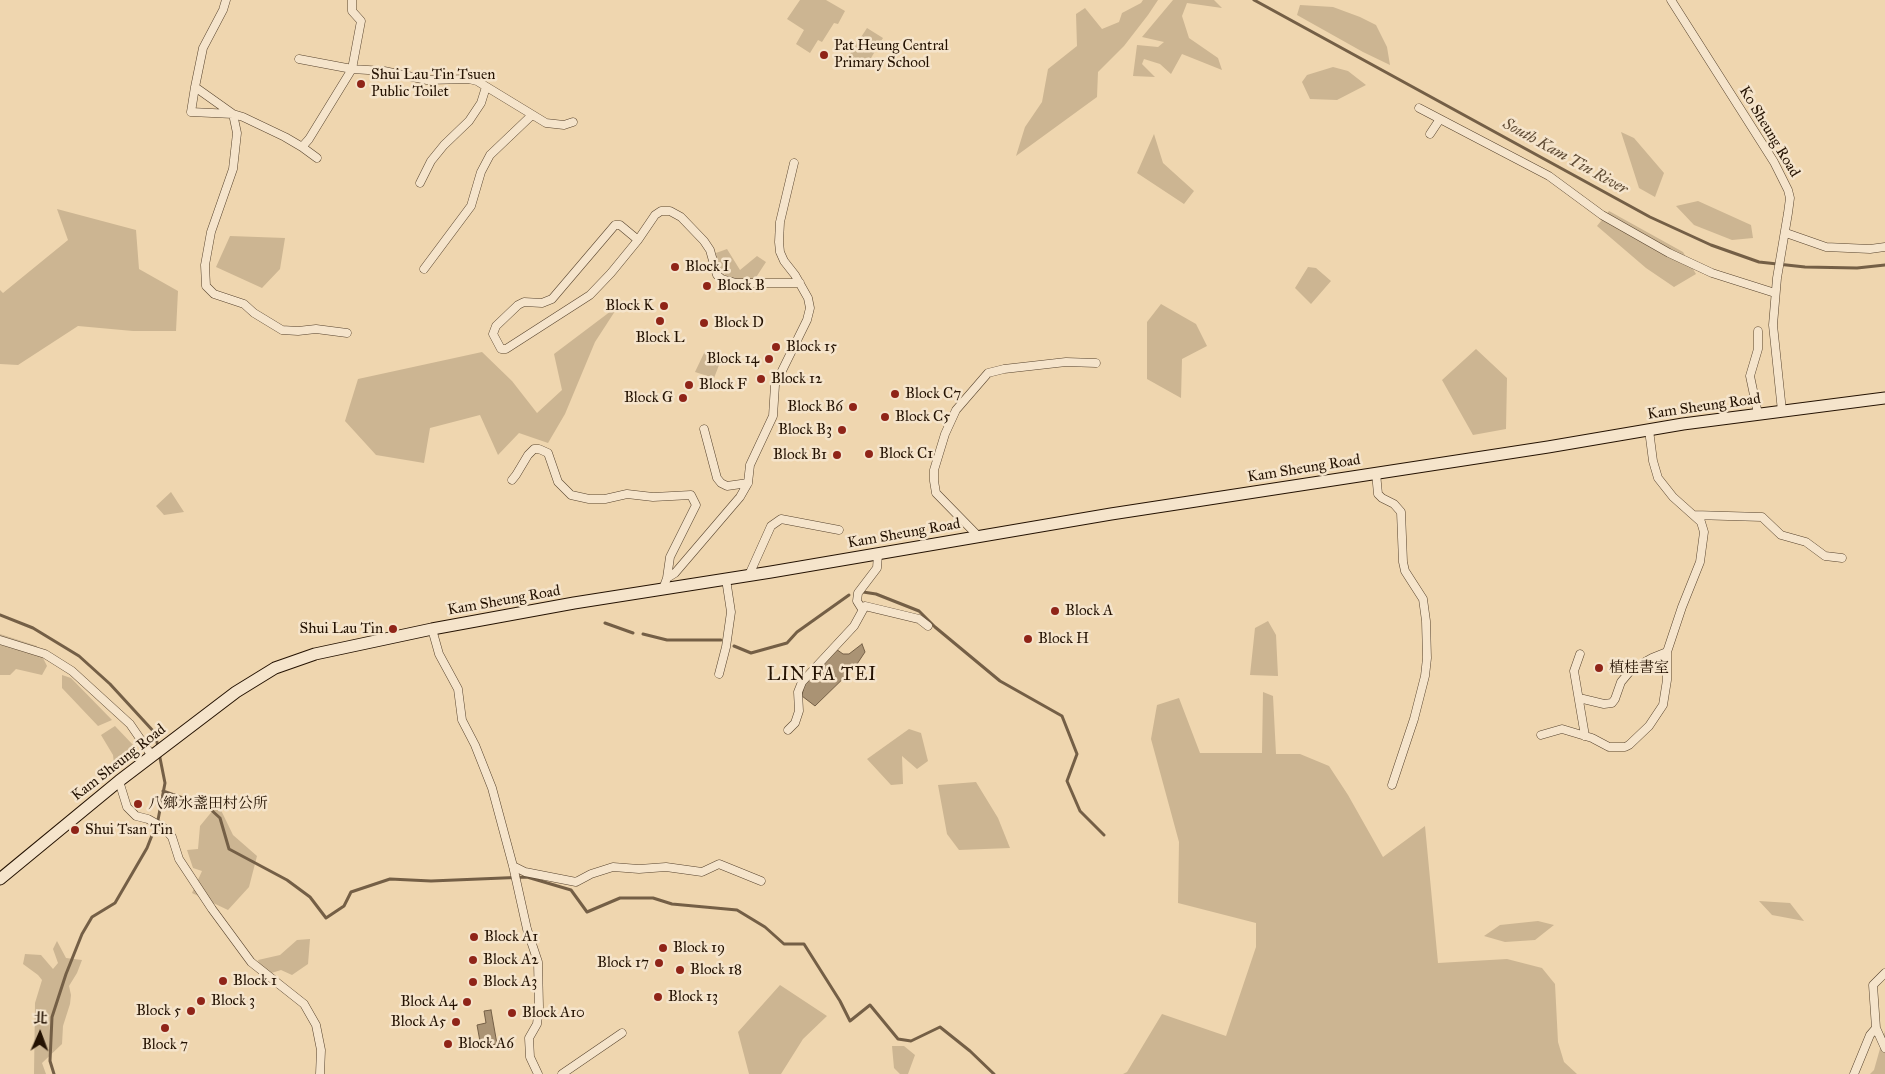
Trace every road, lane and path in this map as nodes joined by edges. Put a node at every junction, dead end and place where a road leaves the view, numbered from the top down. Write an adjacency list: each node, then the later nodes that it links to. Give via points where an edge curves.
1 (226, 0): 6 (street, via 203,48)
2 (352, 0): 5 (street, via 352,11 361,21)
3 (1671, 0): 18 (street, Ko Sheung Road, via 1786,183 1790,198)
4 (299, 59): 5 (street)
5 (352, 69): 7 (street, via 437,81 469,79); 14 (street)
6 (194, 87): 9 (street); 9 (street, via 192,112)
7 (486, 87): 10 (street); 17 (street, via 469,121 444,144)
8 (1419, 108): 11 (street)
9 (233, 114): 14 (street, via 264,126); 25 (street, via 237,133 233,169 211,232 205,265 206,286 214,294 244,304 282,330 316,329)
10 (532, 114): 12 (street, via 546,123 564,125); 21 (street, via 490,155 471,206)
11 (1440, 119): 13 (street); 23 (street, via 1549,176 1602,215 1669,253 1712,273)
12 (573, 122)
13 (1430, 134)
14 (302, 147): 15 (street)
15 (317, 158)
16 (794, 163): 22 (street, via 779,233 780,252)
17 (420, 183)
18 (1786, 233): 20 (street, via 1826,247); 23 (street, Ko Sheung Road)
19 (638, 240): 19 (street, via 620,225 615,225 552,299 542,303 524,302 496,326 493,334 502,349 590,295); 22 (street, via 655,215 670,211 681,217 704,241 717,275 722,279 736,283)
20 (1885, 248)
21 (424, 269)
22 (800, 283): 34 (street, via 810,308 775,385 773,416 750,465)
23 (1775, 293): 28 (street, Ko Sheung Road, via 1774,325)
24 (1758, 331): 29 (street, via 1758,349 1750,376)
25 (347, 333)
26 (1096, 363): 37 (street, via 1066,362 988,373 956,410 934,470 936,493)
27 (1885, 398): 28 (main road, Kam Sheung Road)
28 (1782, 412): 29 (main road, Kam Sheung Road)
29 (1758, 414): 31 (main road, Kam Sheung Road)
30 (704, 429): 34 (street, via 721,484)
31 (1649, 430): 32 (main road, Kam Sheung Road); 35 (street, via 1658,478 1673,498)
32 (1376, 473): 37 (main road, Kam Sheung Road); 56 (street, via 1378,494 1401,512 1403,562 1422,598 1428,658 1414,718)
33 (512, 480): 42 (street, via 528,455 538,449 548,453 558,482 571,494 588,499 627,494 653,497 691,495 696,505 670,557)
34 (748, 483): 42 (street, via 734,505)
35 (1694, 515): 39 (street, via 1762,517 1781,535 1806,542 1825,556); 47 (street, via 1703,526 1703,551)
36 (839, 530): 40 (street, via 781,519 770,526)
37 (979, 537): 38 (main road, Kam Sheung Road)
38 (878, 554): 40 (main road, Kam Sheung Road); 43 (street, via 877,568 858,593 857,602)
39 (1842, 558)
40 (749, 575): 41 (main road, Kam Sheung Road)
41 (726, 579): 42 (main road, Kam Sheung Road); 49 (street, via 731,612)
42 (665, 584): 45 (main road, Kam Sheung Road)
43 (862, 609): 44 (street, via 868,606 919,619); 51 (street, via 854,626 802,682 798,692 799,711 795,724)
44 (928, 626)
45 (432, 629): 54 (main road, Kam Sheung Road, via 315,654 275,668 236,692); 57 (street, via 439,654 458,689 462,720 476,745 492,788)
46 (0, 640): 54 (street, via 45,654 72,671 130,724)
47 (1667, 652): 50 (street, via 1631,670 1621,682 1612,703); 53 (street, via 1666,693 1660,712 1649,726 1629,745 1620,748 1609,747)
48 (1580, 654): 50 (street, via 1574,671)
49 (719, 674)
50 (1579, 698): 53 (street)
51 (788, 730)
52 (1541, 735): 53 (street, via 1562,729)
53 (1585, 736)
54 (153, 755): 55 (main road, Kam Sheung Road)
55 (119, 781): 58 (main road, Kam Sheung Road); 64 (street, via 127,807 136,816 164,828 172,837 179,859 251,962 304,1004 316,1025 322,1050)
56 (1392, 785)
57 (513, 869): 59 (street, via 576,882 612,867 666,867 702,872 719,864); 65 (street, via 538,962 537,1024 529,1038 530,1056)
58 (0, 879)
59 (761, 881)
60 (1885, 973): 61 (street, via 1873,985)
61 (1876, 1028): 63 (street); 67 (street)
62 (622, 1033): 66 (street)
63 (1885, 1048)
64 (320, 1074)
65 (538, 1074)
66 (562, 1074)
67 (1854, 1074)

